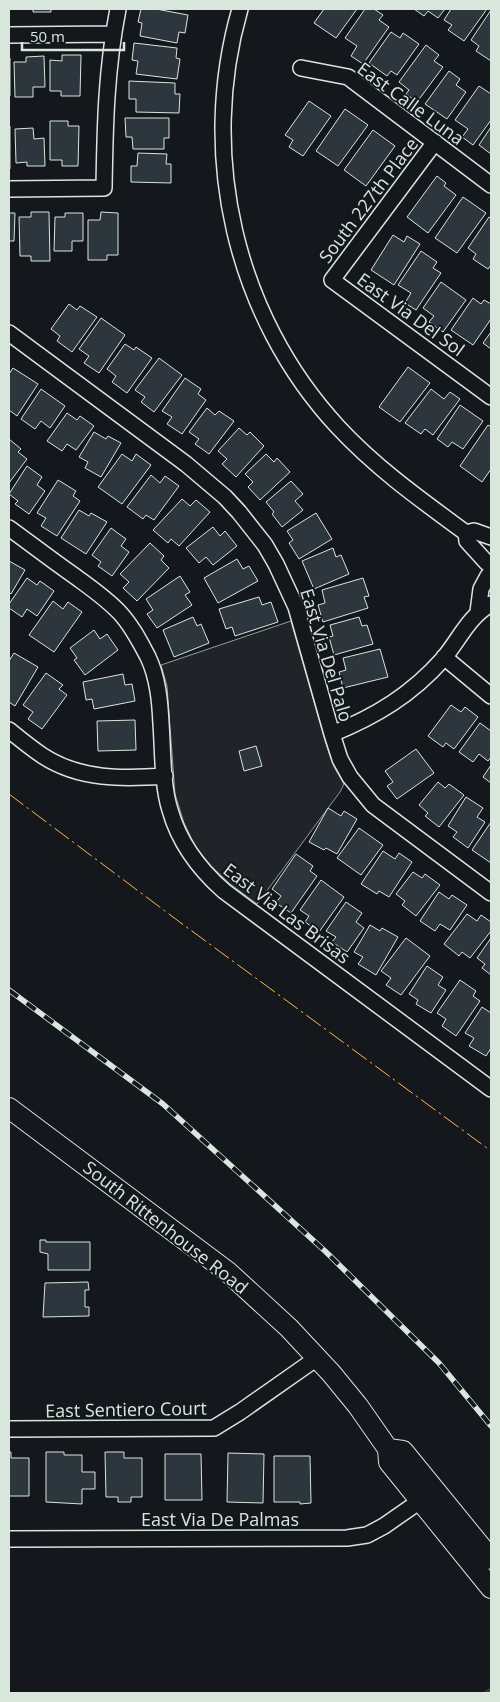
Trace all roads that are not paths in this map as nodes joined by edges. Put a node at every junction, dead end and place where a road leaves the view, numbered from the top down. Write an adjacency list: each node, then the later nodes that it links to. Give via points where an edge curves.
1 (118, 9): 3 (street)
2 (240, 9): 13 (street, via 225,84 223,157 234,233 261,311 303,385 337,427 376,465)
3 (113, 34): 4 (street); 8 (street, via 105,115 104,188)
4 (9, 35)
5 (301, 68): 6 (street, East Calle Luna, via 348,77)
6 (435, 142): 7 (street, East Calle Luna); 9 (street, South 227th Place)
7 (491, 184)
8 (9, 189)
9 (332, 280): 11 (street, East Via Del Sol)
10 (9, 333): 20 (street, East Via Del Palo, via 186,464 225,497 252,528 276,564 296,607)
11 (491, 396)
12 (9, 528): 21 (street, East Via Las Brisas, via 105,599 130,625 156,679)
13 (466, 532): 14 (street, via 474,530); 15 (street, via 467,541)
14 (491, 536)
15 (489, 568): 16 (street, via 481,589)
16 (485, 608): 17 (street)
17 (444, 658): 18 (street); 20 (street, via 423,680 394,702 360,723)
18 (491, 696)
19 (9, 730): 21 (street, via 44,757 80,772 125,779)
20 (332, 734): 22 (street, East Via Del Palo, via 350,777 373,805)
21 (165, 776): 23 (street, East Via Las Brisas, via 169,809 176,828 197,864 210,878)
22 (491, 893)
23 (491, 1089)
24 (9, 1108): 25 (main road, South Rittenhouse Road, via 228,1272)
25 (317, 1358): 26 (street, East Sentiero Court, via 214,1428); 27 (main road, South Rittenhouse Road, via 358,1406)
26 (9, 1429)
27 (388, 1450): 28 (main road, South Rittenhouse Road, via 389,1462); 30 (main road, via 403,1451)
28 (420, 1501): 29 (street, East Via De Palmas, via 367,1535 347,1538); 31 (main road, South Rittenhouse Road)
29 (9, 1538)
30 (491, 1559)
31 (491, 1588)

